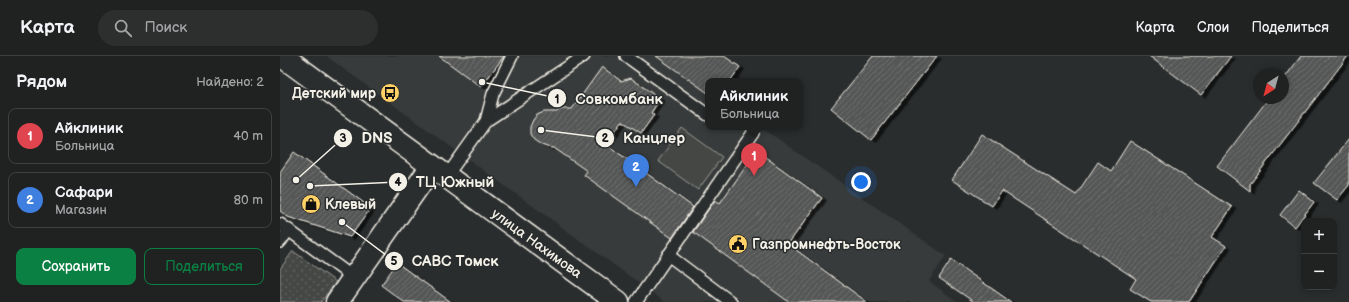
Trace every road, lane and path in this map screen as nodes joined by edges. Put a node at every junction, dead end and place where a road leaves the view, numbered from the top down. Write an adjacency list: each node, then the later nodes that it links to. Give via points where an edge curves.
1 (282, 56): 8 (main road, улица Нахимова)
2 (512, 56): 6 (lane, via 493,94)
3 (584, 56): 6 (lane)
4 (626, 56): 5 (lane)
5 (705, 113)
6 (486, 121): 8 (lane)
7 (753, 133): 11 (lane)
8 (439, 171): 12 (main road); 14 (main road, улица Нахимова)
9 (284, 227): 10 (lane); 12 (lane)
10 (280, 242)
11 (668, 255): 15 (lane); 16 (lane)
12 (354, 278): 13 (main road)
13 (337, 302)
14 (618, 302)
15 (636, 302)
16 (731, 302)

